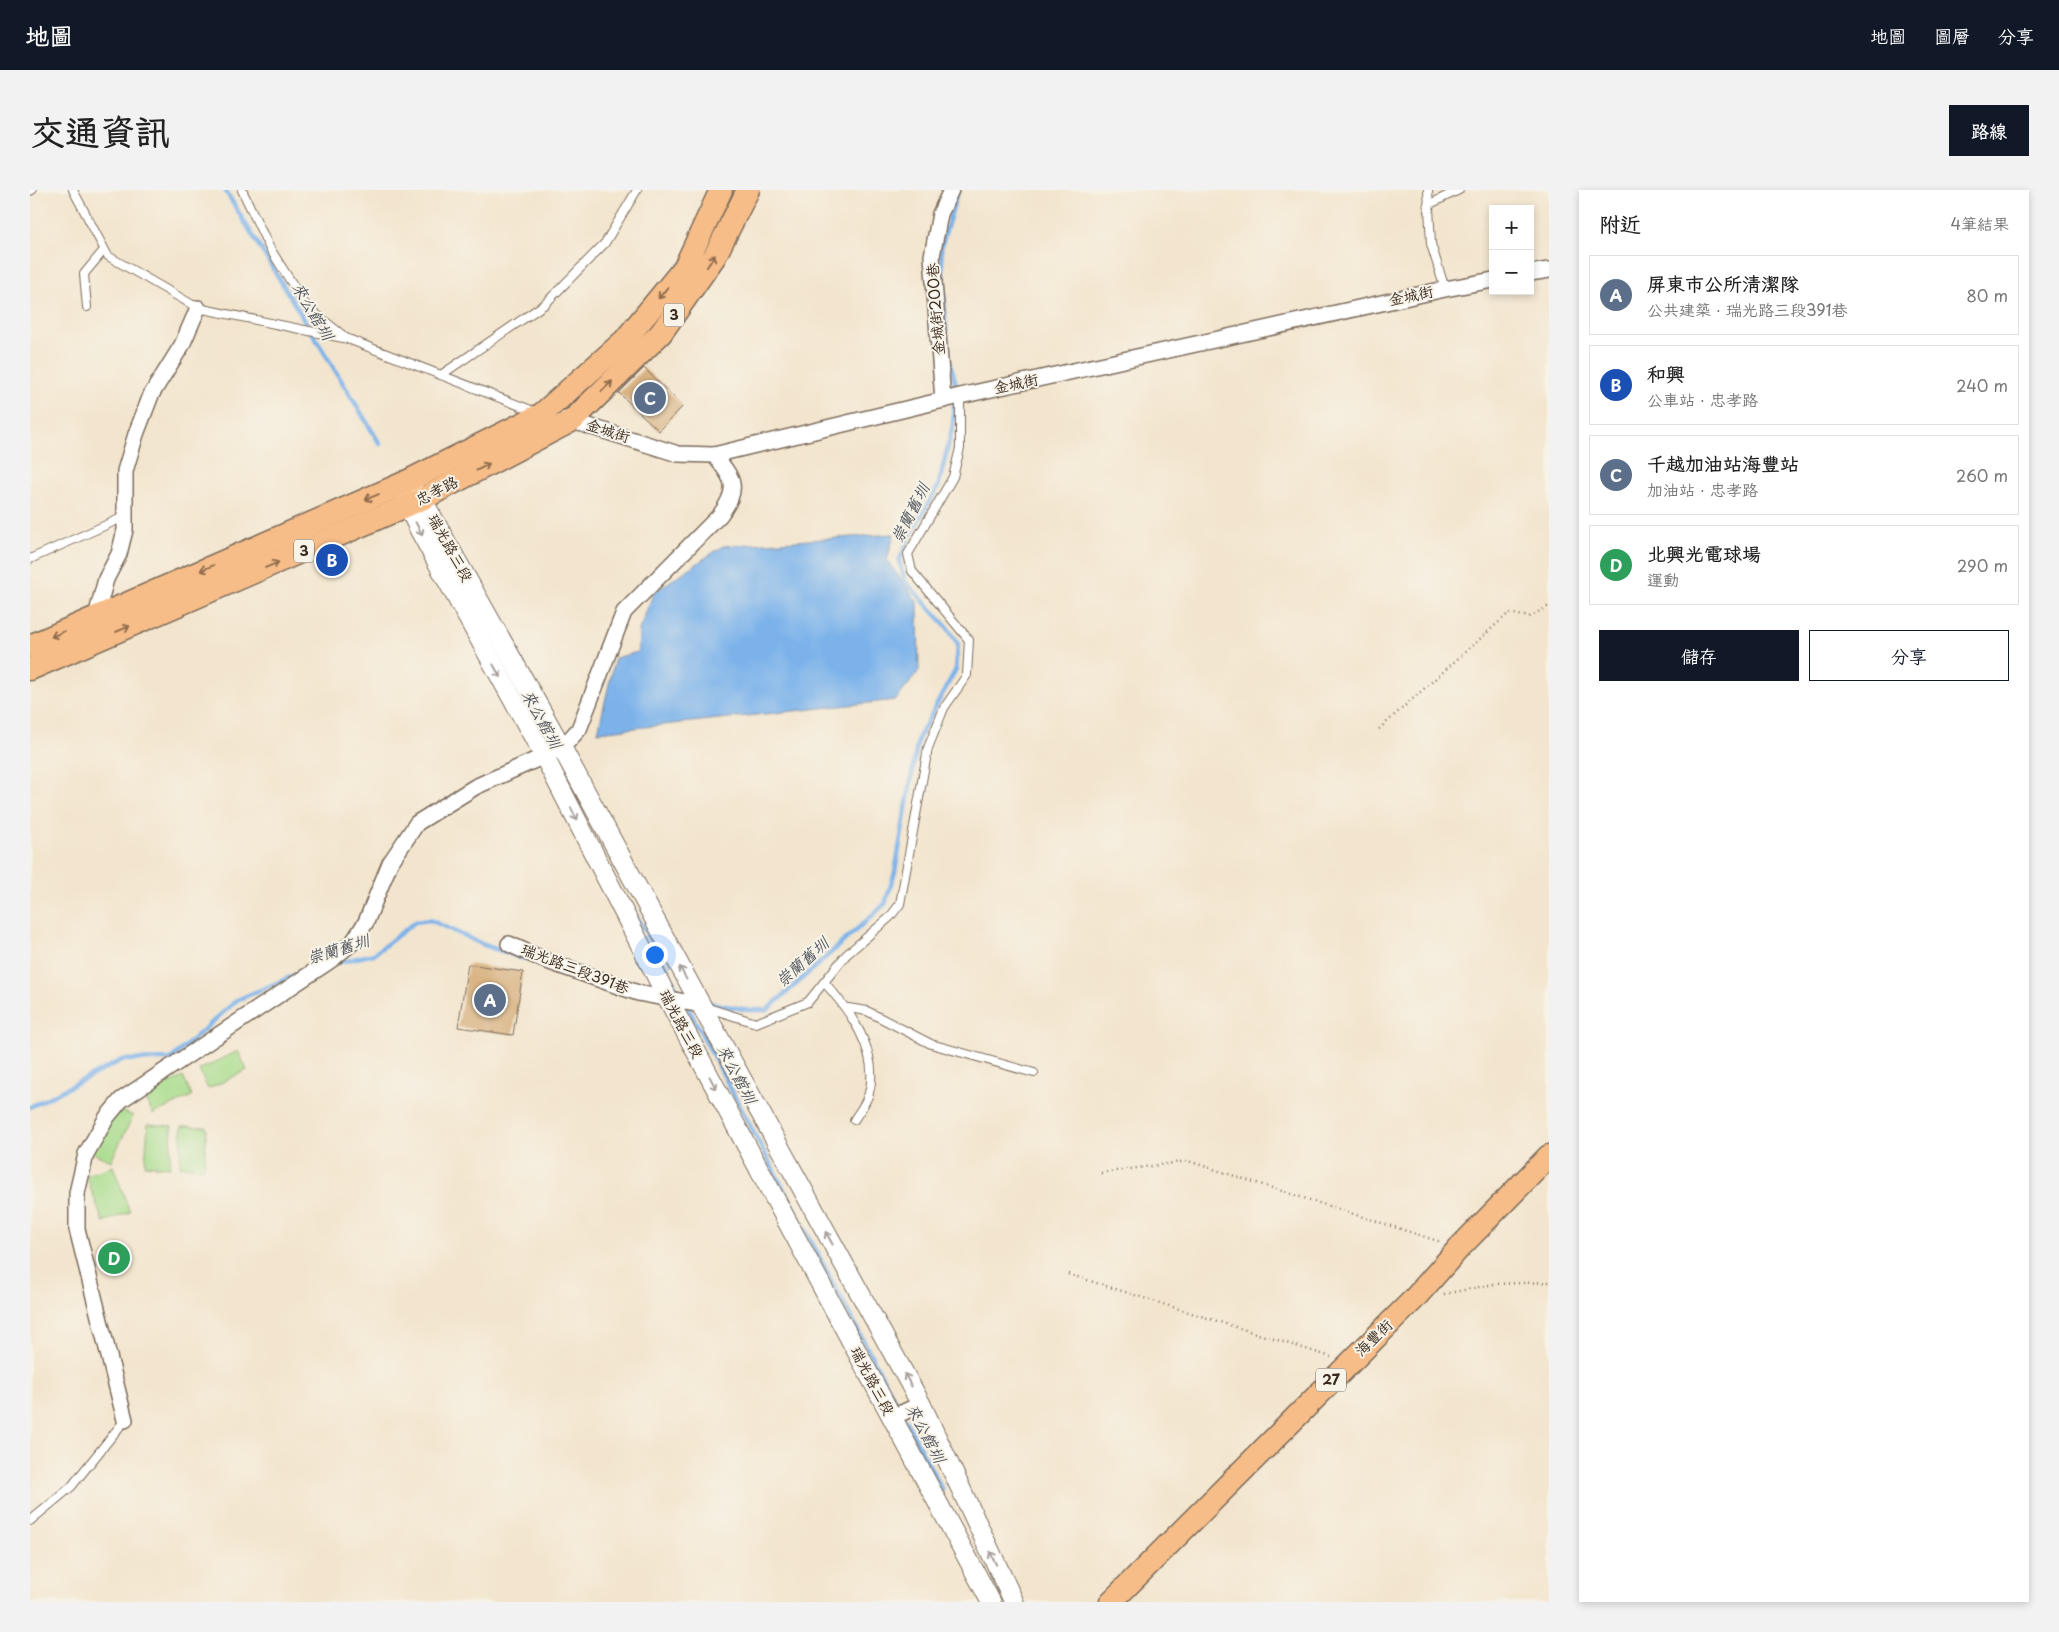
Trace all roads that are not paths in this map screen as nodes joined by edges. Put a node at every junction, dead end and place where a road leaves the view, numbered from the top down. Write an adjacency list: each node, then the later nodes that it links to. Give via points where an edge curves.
1 (73, 190): 10 (lane)
2 (242, 190): 17 (lane, via 269,247 307,307)
3 (637, 190): 18 (lane, via 606,243 545,304)
4 (721, 190): 21 (main road, 忠孝路 / 3, one-way to 21, via 685,267 625,340)
5 (748, 190): 22 (main road, 忠孝路 / 3, one-way to 5, via 661,333 715,256)
6 (951, 190): 20 (street, 金城街200巷, via 940,214 932,256)
7 (1428, 190): 9 (lane)
8 (1459, 190): 9 (lane)
9 (1428, 205): 14 (lane, via 1431,244)
10 (104, 250): 15 (lane, via 84,274); 16 (lane, via 108,256)
11 (1549, 270): 12 (street)
12 (1534, 272)
13 (1489, 281): 14 (street, 金城街)
14 (1446, 288): 19 (street, 金城街)
15 (87, 307)
16 (198, 308): 17 (lane); 26 (street, via 182,345 151,395 136,434 125,471)
17 (348, 339): 18 (lane)
18 (441, 375): 21 (lane)
19 (960, 396): 20 (street, 金城街); 35 (lane, via 960,448 952,477 908,554 912,571 969,640 967,675 944,708 928,748 900,904)
20 (942, 400): 23 (street, 金城街)
21 (542, 414): 22 (street, 金城街); 24 (main road, 忠孝路 / 3)
22 (573, 420): 23 (street, 金城街, via 678,454); 25 (main road, 忠孝路 / 3, one-way to 22)
23 (714, 455): 32 (street, via 730,474 733,484 730,501 624,612 579,729)
24 (404, 483): 25 (street, 瑞光路三段); 28 (main road, 忠孝路 / 3, one-way to 28)
25 (415, 502): 29 (main road, 忠孝路 / 3, one-way to 25); 32 (street, 瑞光路三段); 33 (street, 瑞光路三段, one-way to 33)
26 (124, 517): 27 (lane); 28 (street, via 125,530 119,554 106,579)
27 (30, 559)
28 (95, 617): 29 (street); 30 (main road, 忠孝路 / 3, one-way to 30)
29 (90, 644): 31 (main road, 忠孝路 / 3)
30 (30, 646)
31 (30, 669)
32 (562, 748): 33 (street); 37 (street, 瑞光路三段, one-way to 32)
33 (544, 756): 36 (street, 瑞光路三段, one-way to 36); 44 (street, via 476,787 417,823 390,863 366,922 353,942 121,1100 107,1117 86,1154 77,1193 77,1228)
34 (509, 944): 36 (street, 瑞光路三段391巷, via 544,960 638,993)
35 (824, 982): 37 (lane, via 808,1002 756,1023); 38 (lane)
36 (668, 999): 37 (street, 瑞光路三段391巷); 43 (street, 瑞光路三段, one-way to 43)
37 (701, 1005): 42 (street, 瑞光路三段, one-way to 37)
38 (848, 1008): 39 (lane, via 867,1011 932,1044); 40 (lane, via 870,1057 869,1093)
39 (1034, 1073)
40 (854, 1120)
41 (1549, 1156): 48 (main road, 海豐街 / 27, via 1414,1299)
42 (921, 1404): 43 (street); 47 (street, 瑞光路三段, one-way to 42)
43 (891, 1418): 46 (street, 瑞光路三段)
44 (125, 1420): 45 (lane, via 71,1488)
45 (30, 1521)
46 (991, 1602)
47 (1014, 1602)
48 (1111, 1602)

